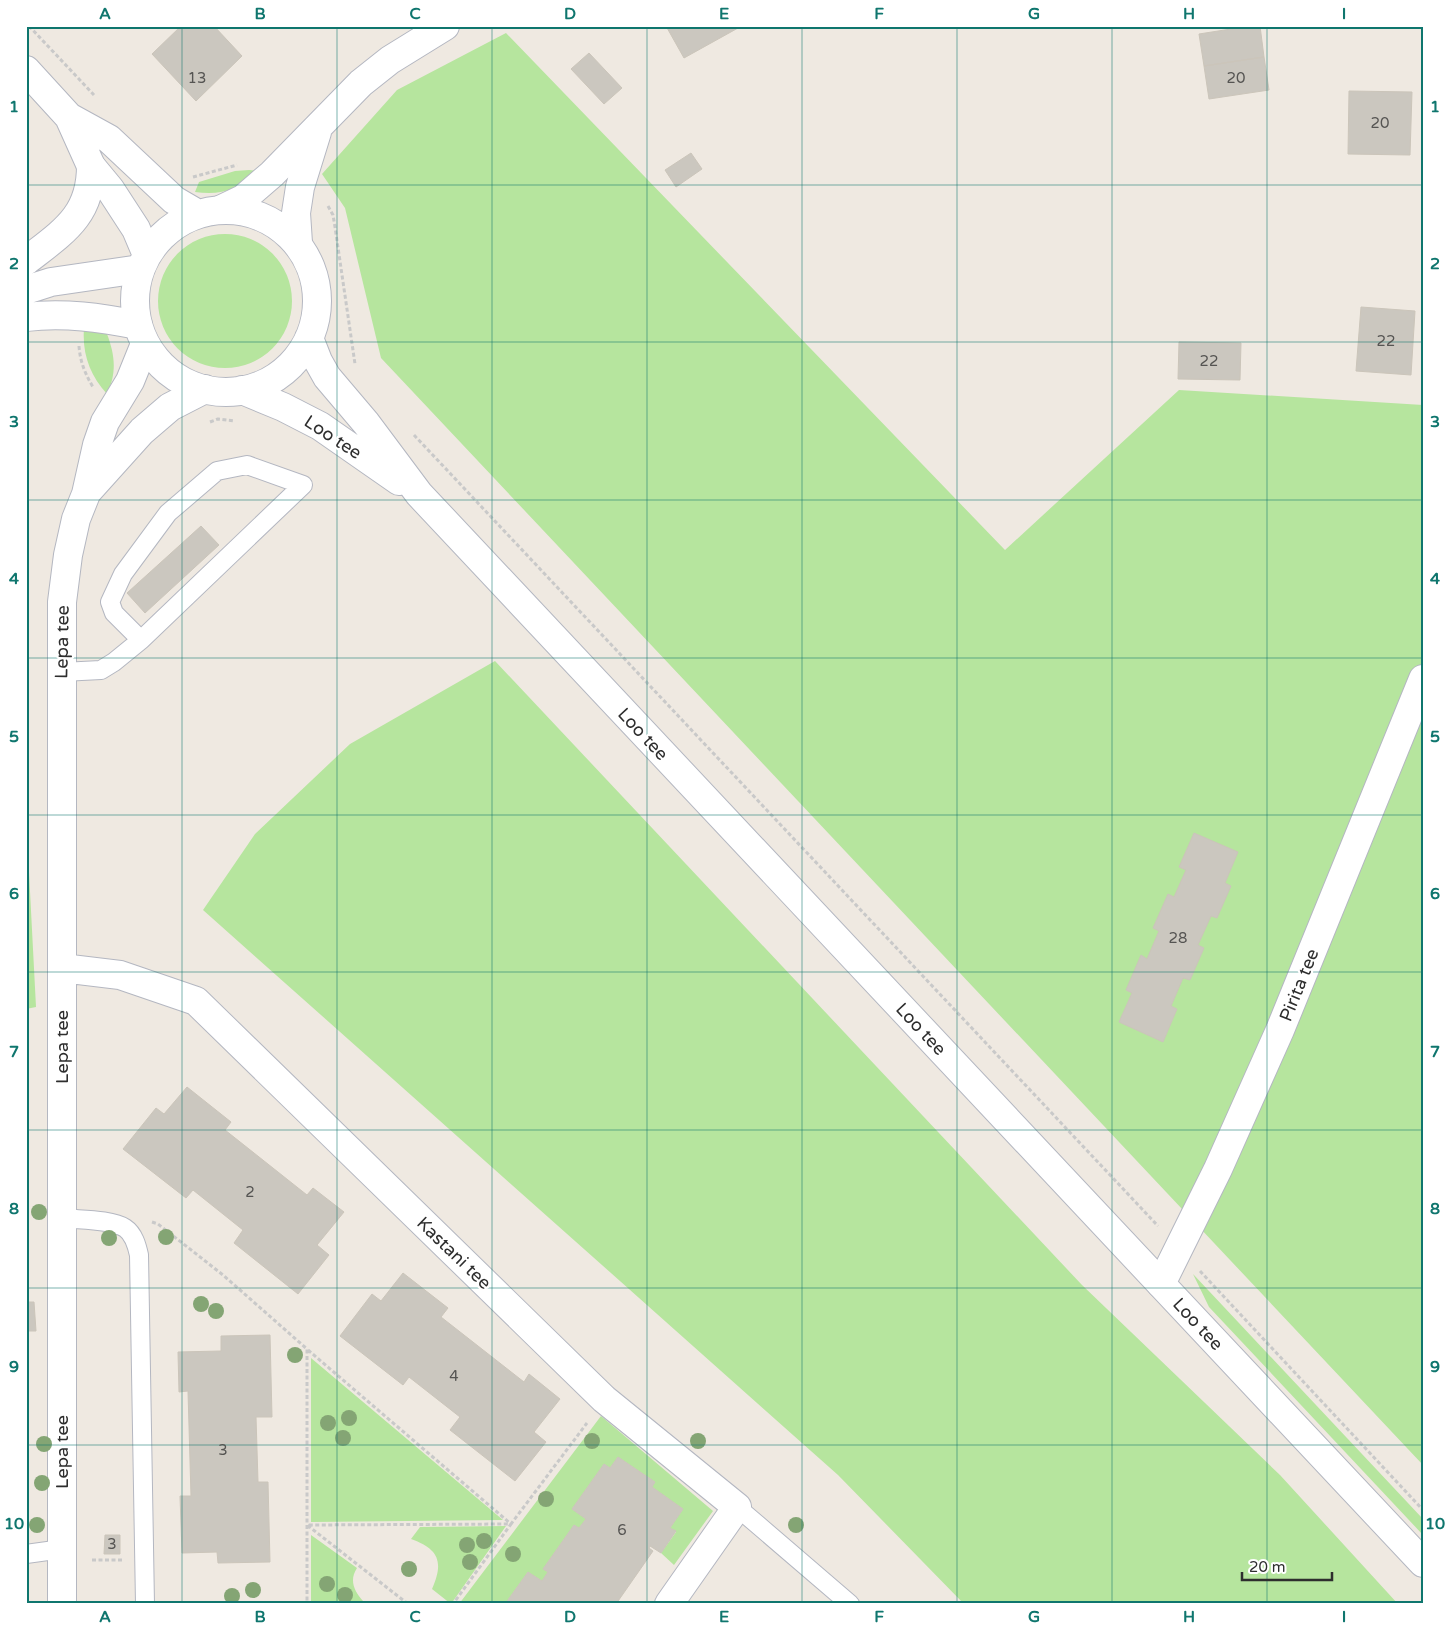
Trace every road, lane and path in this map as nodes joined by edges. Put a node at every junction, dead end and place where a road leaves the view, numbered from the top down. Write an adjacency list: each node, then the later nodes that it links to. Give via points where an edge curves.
1 (445, 26): 4 (street, via 390,60 361,83)
2 (26, 70): 3 (street)
3 (69, 117): 5 (street); 7 (street, via 109,139 174,200)
4 (319, 126): 7 (street, via 257,188 243,199); 8 (street, via 300,187 296,213)
5 (91, 166): 9 (street, via 89,193 78,215); 10 (street, via 136,229)
6 (327, 204): 16 (path, via 336,227)
7 (210, 212): 8 (street, via 243,211 264,218 282,228); 10 (street, via 178,224 160,237)
8 (298, 243): 15 (street, via 308,261 318,299 316,319)
9 (26, 260)
10 (144, 262): 11 (street); 13 (street, via 136,287 135,307)
11 (26, 290)
12 (26, 316): 13 (street, via 107,319)
13 (142, 334): 17 (street, via 157,360 171,373); 23 (street, Lepa tee, via 130,381 106,422 97,445)
14 (78, 338): 19 (path, via 86,375)
15 (309, 338): 18 (street, via 298,357 282,373 263,384); 24 (street, Loo tee, via 327,377)
16 (356, 369)
17 (205, 389): 18 (street); 23 (street, Lepa tee, via 170,407 142,431)
18 (242, 390): 24 (street, Loo tee, via 320,426)
19 (98, 393)
20 (243, 423): 21 (path, via 218,419)
21 (204, 424)
22 (412, 433): 31 (path)
23 (86, 494): 26 (street, Lepa tee, via 76,519 68,555 62,602)
24 (419, 494): 32 (street, Loo tee)
25 (141, 640): 25 (lane, via 148,634 303,485 247,465 217,471 168,513 123,574 110,602 114,613); 26 (lane, via 101,670)
26 (62, 672): 28 (street, Lepa tee)
27 (1423, 680): 31 (street, Pirita tee, via 1280,1030)
28 (62, 968): 29 (street, Lepa tee); 34 (street, Kastani tee, via 120,975 196,1001)
29 (63, 1218): 39 (street, Lepa tee); 43 (lane, via 110,1223 125,1228 135,1240 139,1255)
30 (150, 1221): 33 (path, via 223,1275)
31 (1179, 1249): 32 (street, Pirita tee); 36 (path)
32 (1161, 1284): 41 (street, Loo tee)
33 (307, 1349): 37 (path); 38 (path)
34 (604, 1399): 35 (street, Kastani tee); 37 (path)
35 (737, 1507): 47 (street); 48 (lane)
36 (1423, 1510)
37 (511, 1524): 38 (path); 46 (path)
38 (307, 1525): 44 (path); 45 (path)
39 (62, 1550): 40 (lane); 42 (street, Lepa tee)
40 (26, 1554)
41 (1423, 1563)
42 (62, 1604)
43 (146, 1604)
44 (307, 1604)
45 (408, 1604)
46 (453, 1604)
47 (669, 1604)
48 (850, 1604)

